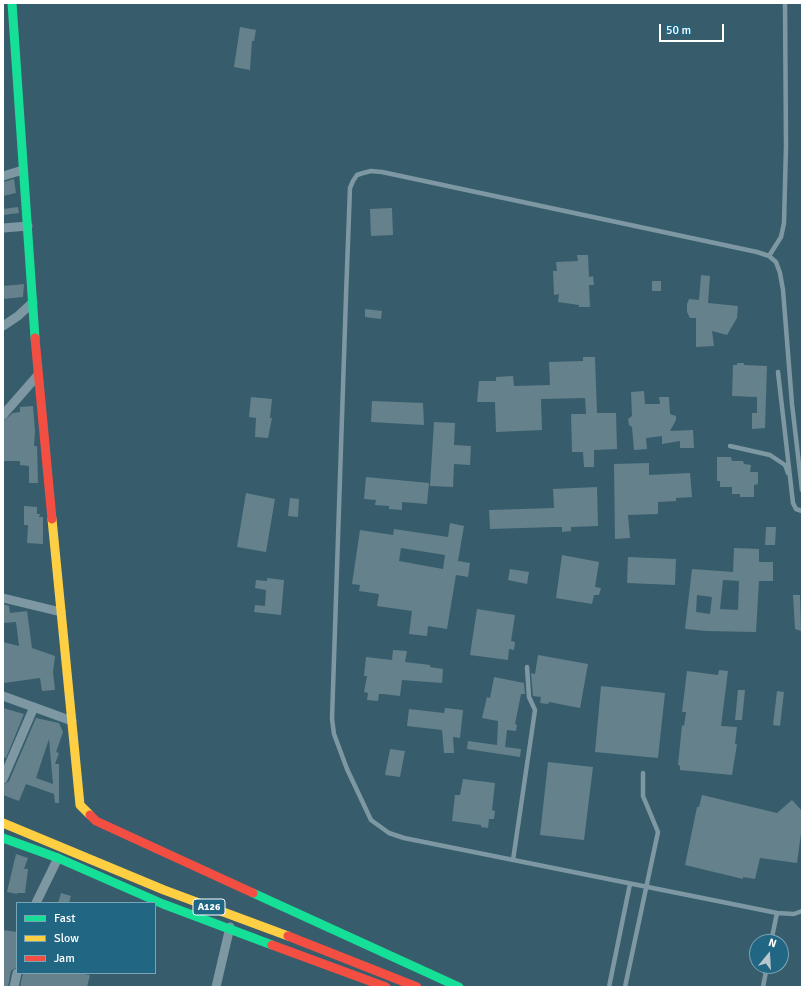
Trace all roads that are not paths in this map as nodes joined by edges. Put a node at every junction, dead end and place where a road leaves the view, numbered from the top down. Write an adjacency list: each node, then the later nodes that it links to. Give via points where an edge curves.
1 (785, 3): 8 (lane, via 784,223 781,237)
2 (12, 7): 3 (street); 4 (main road)
3 (3, 15)
4 (23, 170): 5 (street); 6 (main road)
5 (3, 176)
6 (28, 226): 7 (street); 9 (main road)
7 (3, 228)
8 (769, 256): 16 (lane, via 776,262 783,290); 29 (lane, via 382,172 362,173 353,181 350,188 333,675 334,734 363,804 371,820 380,828 404,838)
9 (32, 302): 10 (street); 12 (main road)
10 (3, 326)
11 (778, 372): 15 (lane)
12 (38, 375): 13 (street); 19 (main road)
13 (3, 415)
14 (730, 446): 15 (lane, via 770,454 785,466)
15 (790, 478): 17 (lane, via 793,503 796,509)
16 (802, 490)
17 (802, 511)
18 (3, 598): 19 (street)
19 (61, 612): 23 (main road)
20 (527, 667): 29 (lane, via 528,697 535,710)
21 (3, 696): 22 (street)
22 (34, 707): 23 (street); 25 (street)
23 (72, 721): 43 (main road, via 80,805 96,821)
24 (643, 773): 31 (lane, via 644,796 658,832)
25 (3, 779)
26 (3, 823): 42 (main road, A126, via 164,890)
27 (3, 838): 28 (main road, A126)
28 (58, 858): 32 (street); 35 (main road, A126, via 146,897)
29 (513, 860): 30 (lane)
30 (630, 884): 31 (lane); 44 (lane)
31 (645, 887): 34 (lane); 45 (lane)
32 (36, 902)
33 (802, 911): 34 (lane, via 794,914)
34 (776, 913): 36 (lane)
35 (230, 928): 40 (street); 41 (main road, A126)
36 (772, 934)
37 (17, 974): 39 (street)
38 (765, 974): 46 (lane)
39 (14, 987)
40 (216, 987)
41 (386, 987)
42 (417, 987)
43 (459, 987)
44 (609, 987)
45 (625, 987)
46 (763, 987)

